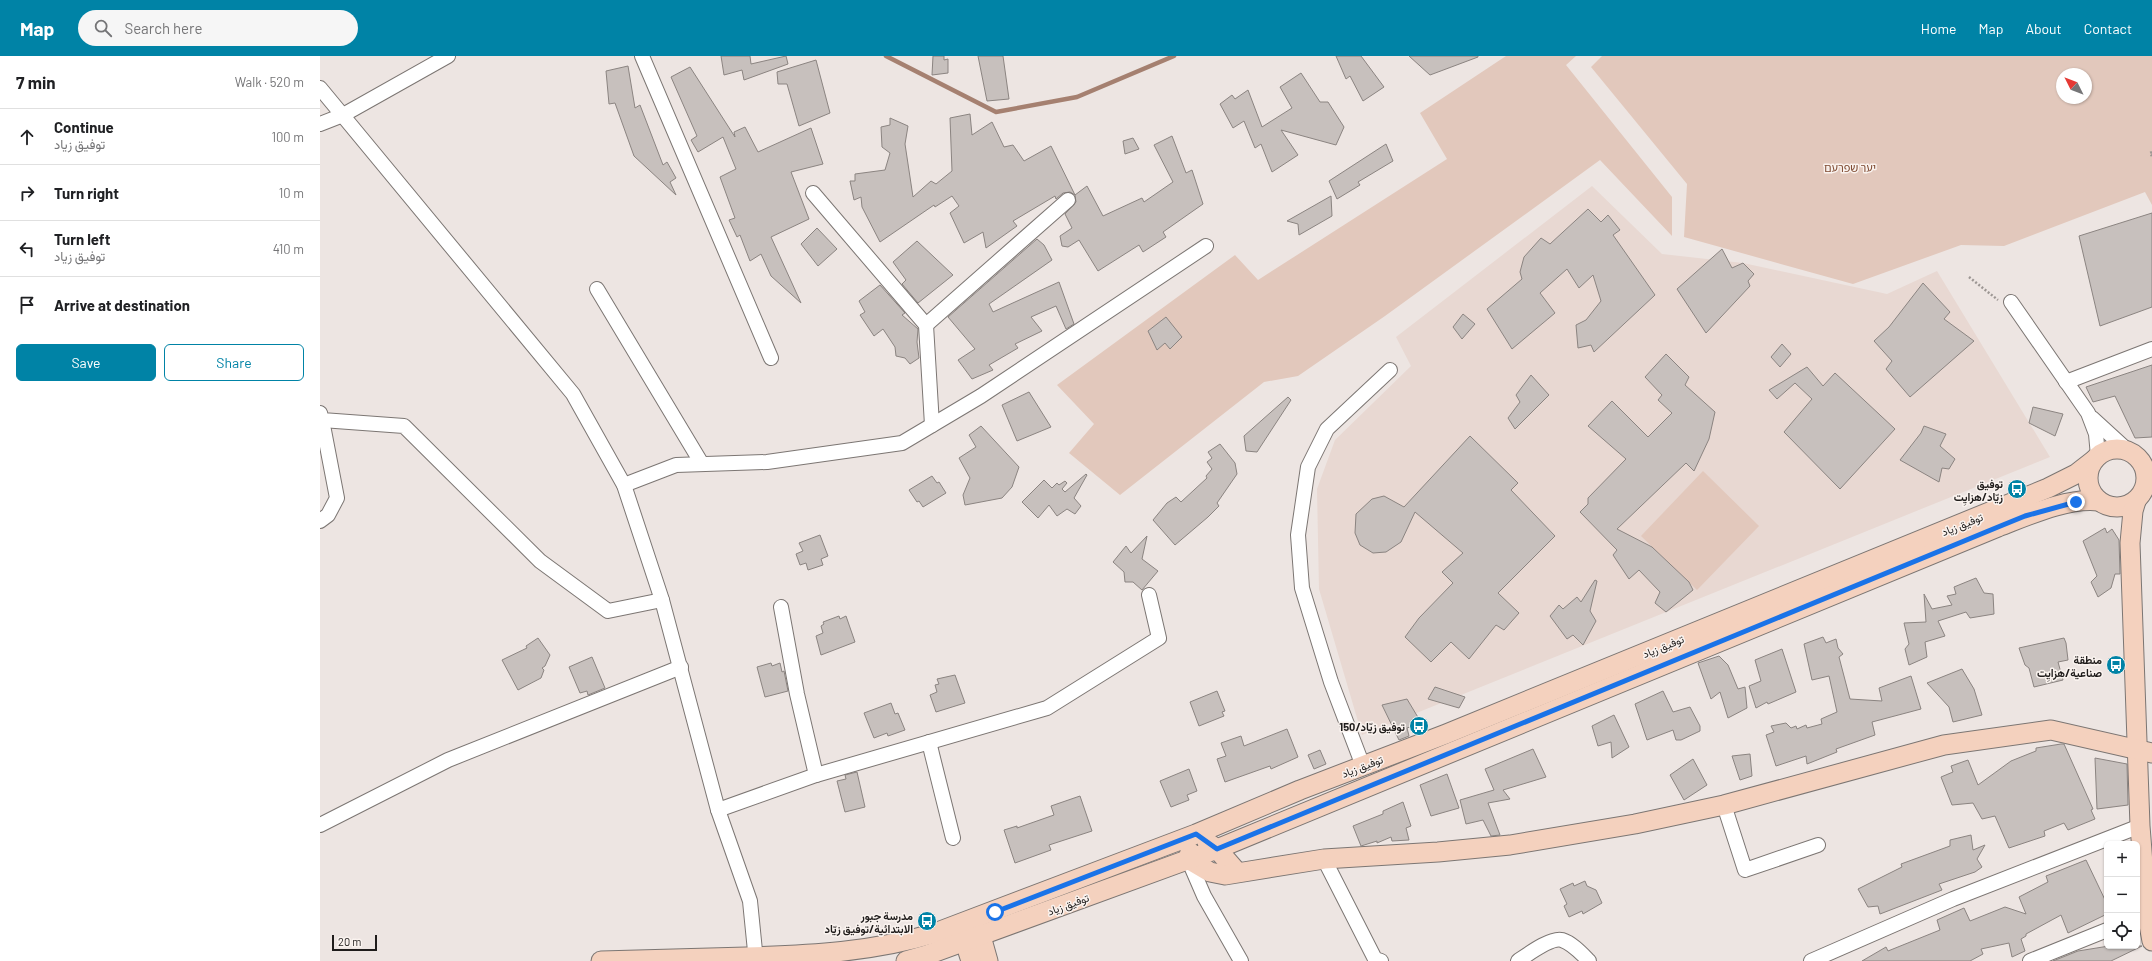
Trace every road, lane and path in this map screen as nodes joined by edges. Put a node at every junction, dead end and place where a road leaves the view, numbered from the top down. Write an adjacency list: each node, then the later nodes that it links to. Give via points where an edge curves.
1 (448, 56): 4 (street)
2 (642, 56): 16 (street)
3 (320, 88): 4 (street)
4 (342, 116): 5 (street); 25 (street, via 573,394)
5 (320, 124)
6 (2152, 152): 7 (path)
7 (2152, 156)
8 (813, 193): 14 (street)
9 (1068, 200): 14 (street)
10 (1206, 246): 21 (street, via 981,396)
11 (1969, 277): 13 (path, via 2001,303)
12 (597, 289): 24 (street)
13 (2011, 302): 18 (street)
14 (926, 325): 21 (street)
15 (2152, 349): 18 (street)
16 (771, 358)
17 (1390, 370): 36 (street, via 1327,429 1308,467 1298,535 1302,588 1331,682)
18 (2066, 382): 19 (street)
19 (2088, 413): 22 (street); 23 (street, via 2096,434)
20 (321, 416): 28 (street, via 337,498 328,515); 31 (street, via 404,426 540,561 608,611)
21 (932, 425): 24 (street, via 902,443 767,462)
22 (2138, 454): 23 (main road, via 2109,450); 26 (main road, via 2147,477)
23 (2096, 458): 27 (main road, via 2089,468 2089,487); 36 (main road, توفيق زياد, via 2076,474 2048,488)
24 (702, 464): 25 (street, via 676,465)
25 (624, 485): 31 (street)
26 (2144, 494): 27 (main road, via 2129,505 2119,508); 29 (main road, via 2133,511)
27 (2102, 503): 29 (main road, via 2121,523); 45 (main road, توفيق زياد, via 2088,500 2031,514)
28 (320, 521)
29 (2130, 543): 35 (main road)
30 (1149, 596): 34 (street, via 1159,638 1047,708)
31 (662, 600): 33 (street)
32 (781, 607): 37 (street, via 797,694)
33 (681, 667): 39 (street); 40 (street, via 448,760)
34 (929, 742): 37 (street); 43 (street)
35 (2145, 751): 38 (main road, via 2051,730 2043,731 1944,745); 41 (main road)
36 (1363, 766): 42 (main road, توفيق زياد)
37 (816, 775): 39 (street)
38 (1724, 805): 44 (street, via 1745,870); 47 (main road, via 1510,846)
39 (718, 810): 54 (street, via 750,901)
40 (320, 825)
41 (2140, 826): 49 (main road); 63 (street, via 1953,899)
42 (1196, 834): 45 (main road); 46 (main road); 50 (main road, توفيق زياد)
43 (953, 838)
44 (1818, 846)
45 (1217, 849): 46 (main road, توفيق زياد); 48 (main road)
46 (1188, 859): 48 (main road, via 1210,872 1225,875); 52 (main road, توفيق زياد); 59 (street, via 1204,896)
47 (1324, 859): 48 (main road); 60 (street, via 1375,959)
48 (1237, 872)
49 (2142, 916): 53 (main road)
50 (967, 922): 52 (main road); 54 (main road, توفيق زياد, via 907,942 880,947)
51 (2104, 931): 64 (street)
52 (973, 939): 56 (main road, توفيق زياد); 57 (main road); 58 (main road)
53 (2152, 941)
54 (756, 959): 55 (main road, توفيق زياد)
55 (601, 961)
56 (906, 961)
57 (971, 961)
58 (988, 961)
59 (1241, 961)
60 (1381, 961)
61 (1518, 961): 62 (street, via 1553,940 1562,940 1570,944)
62 (1589, 961)
63 (1811, 961)
64 (2030, 961)

